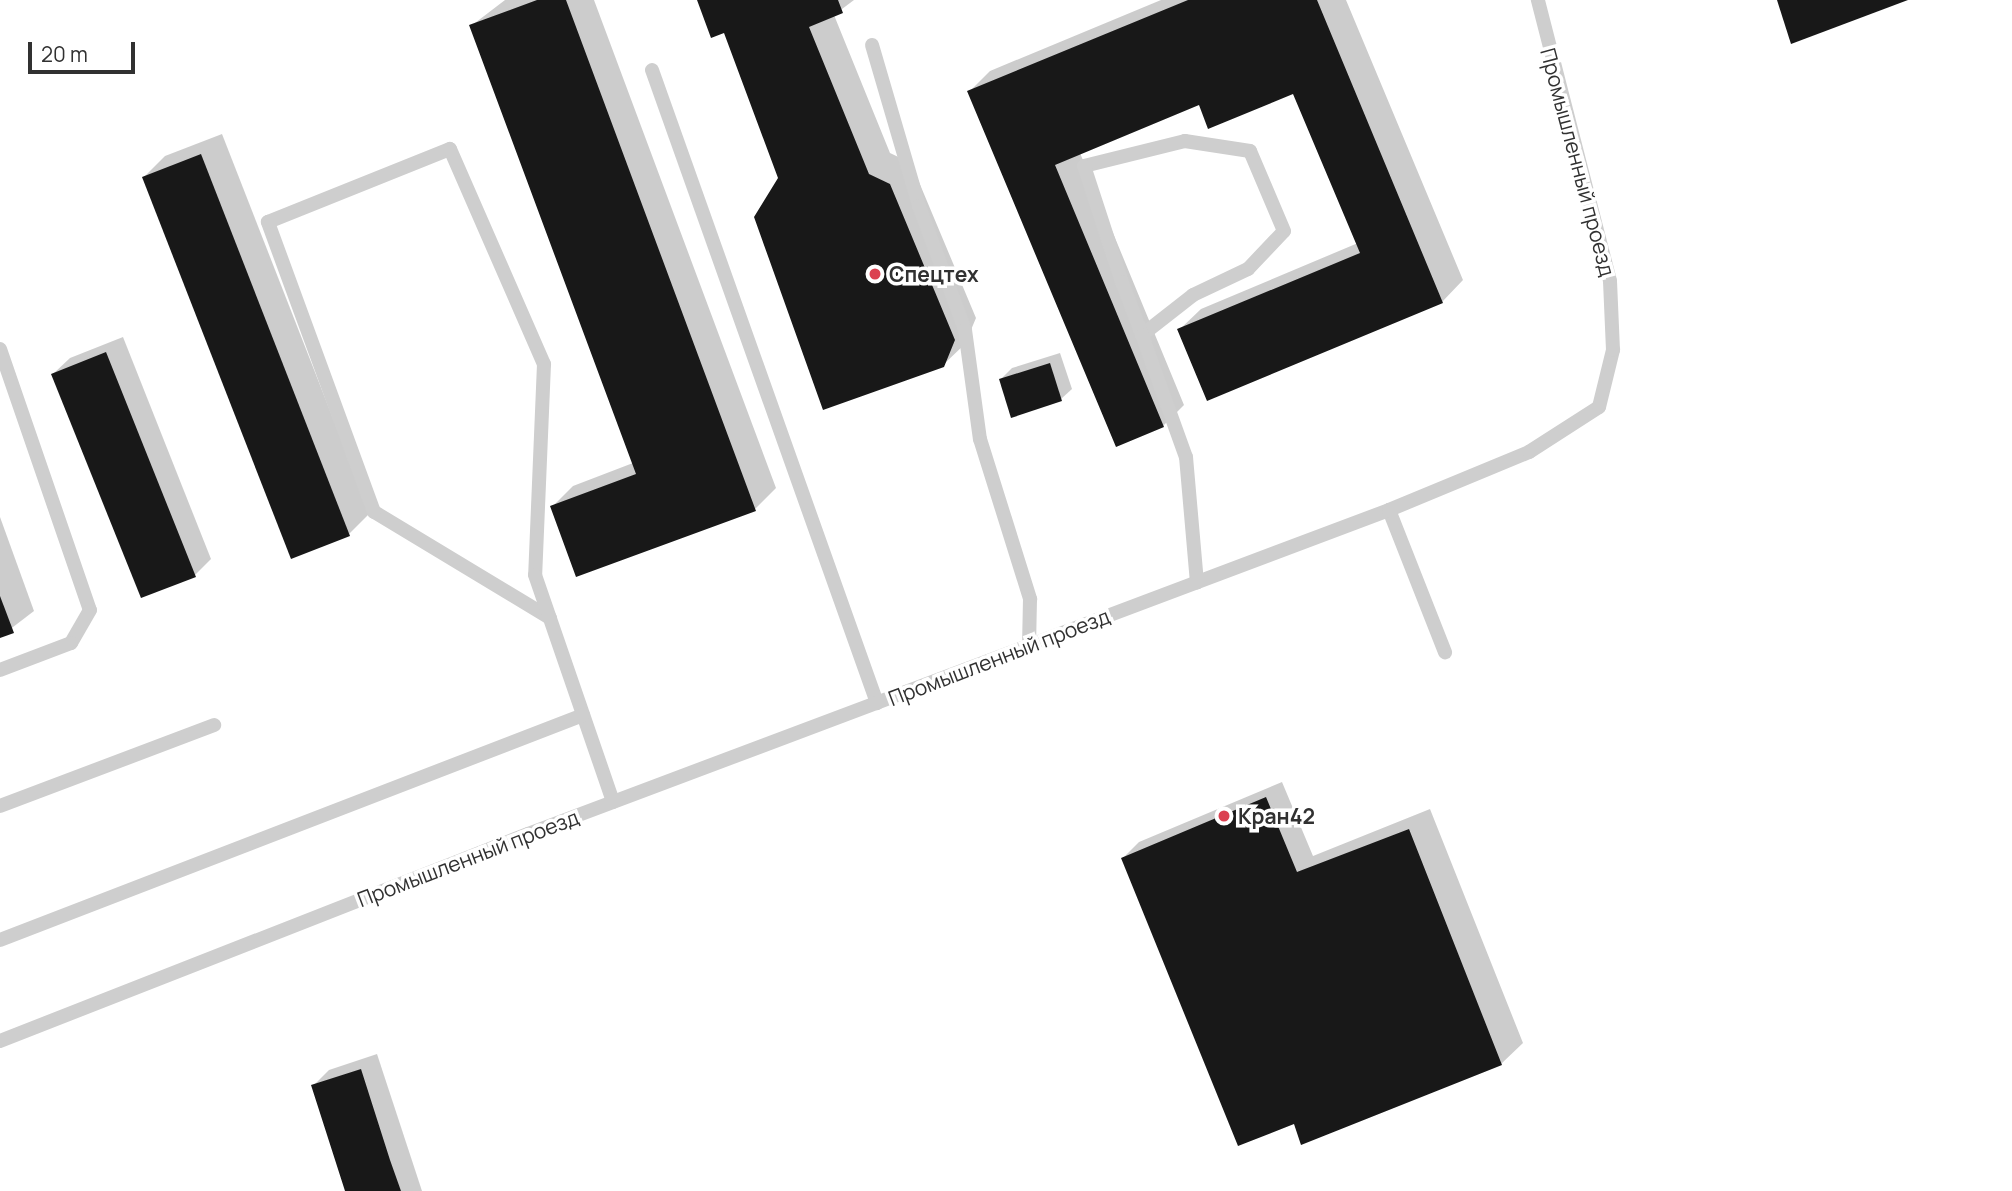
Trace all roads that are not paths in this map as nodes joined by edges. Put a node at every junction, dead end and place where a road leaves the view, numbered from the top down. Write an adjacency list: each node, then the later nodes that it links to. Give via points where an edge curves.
1 (1538, 0): 6 (lane, Промышленный проезд, via 1610,281 1612,350 1599,407 1529,452)
2 (872, 45): 9 (lane, via 919,206 965,330 980,439 1030,599)
3 (652, 70): 12 (lane)
4 (1142, 335): 4 (lane, via 1084,166 1185,141 1250,151 1284,231 1248,269 1193,295); 7 (lane, via 1186,457)
5 (0, 349): 11 (lane, via 90,610 71,643)
6 (1390, 510): 7 (lane, Промышленный проезд); 10 (lane)
7 (1197, 583): 9 (lane, Промышленный проезд)
8 (550, 618): 8 (lane, via 535,575 544,364 450,149 268,222 373,512); 13 (lane)
9 (1029, 646): 12 (lane, Промышленный проезд)
10 (1445, 652)
11 (0, 670)
12 (877, 703): 15 (lane, Промышленный проезд)
13 (583, 715): 15 (lane); 17 (lane)
14 (214, 724): 16 (lane)
15 (613, 802): 18 (lane, Промышленный проезд)
16 (0, 806)
17 (0, 940)
18 (0, 1041)

